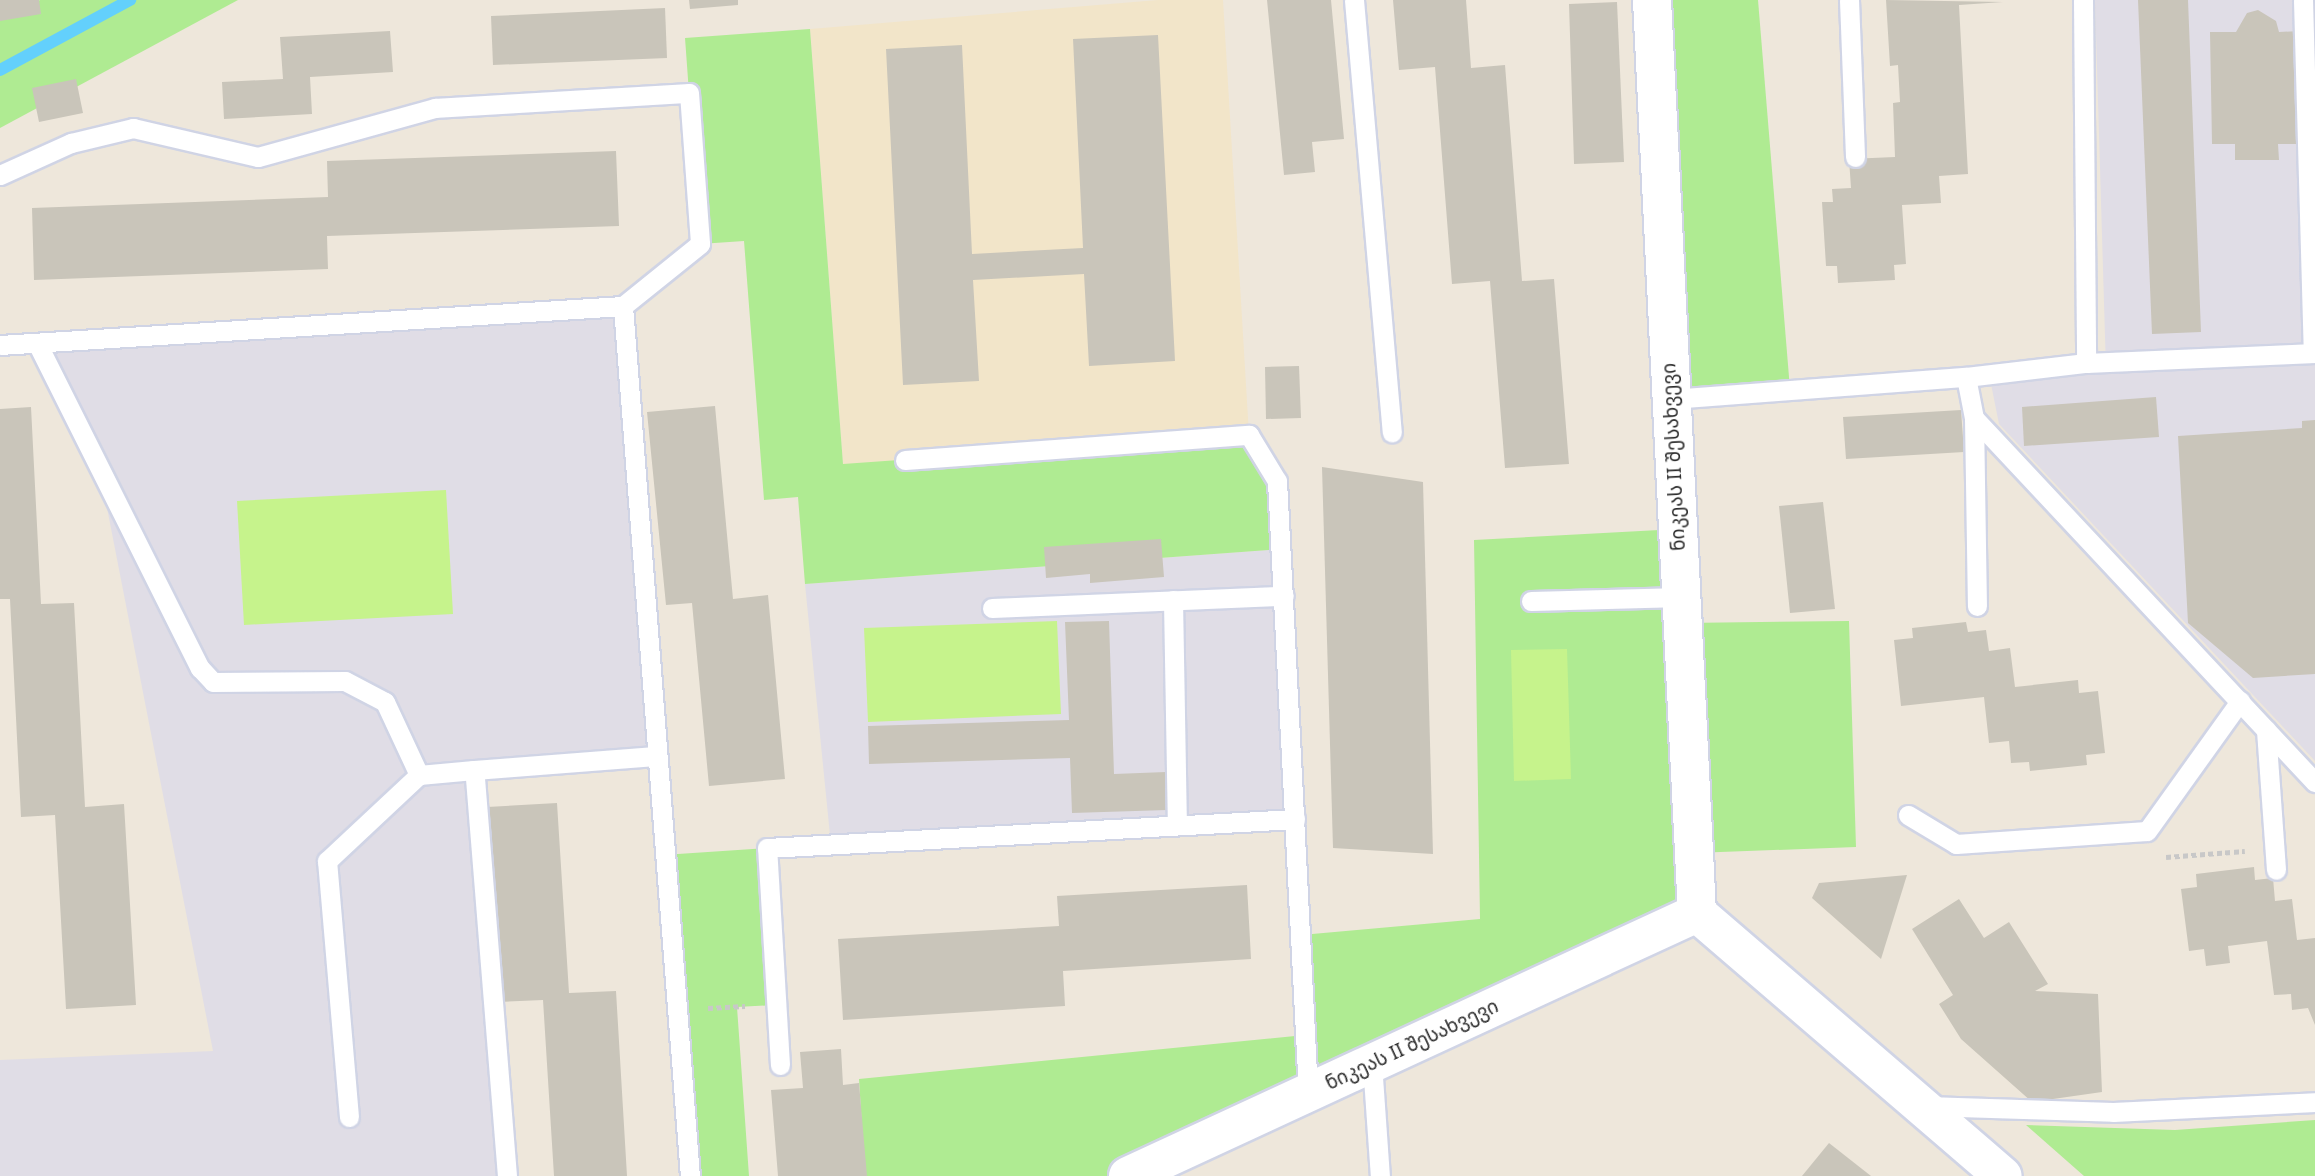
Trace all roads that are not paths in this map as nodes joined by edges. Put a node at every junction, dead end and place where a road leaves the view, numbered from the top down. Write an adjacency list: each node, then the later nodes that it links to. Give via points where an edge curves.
1 (1354, 0): 16 (lane)
2 (1652, 0): 14 (street, ნიკეას II შესახვევი)
3 (1849, 0): 6 (lane)
4 (2083, 0): 12 (lane)
5 (2304, 0): 11 (lane)
6 (1855, 157)
7 (0, 175): 8 (lane, via 71,143 133,128 258,157 435,108 689,93 700,244)
8 (623, 306): 9 (lane); 26 (lane)
9 (37, 344): 10 (lane); 28 (lane, via 200,668 228,686 345,681 385,702)
10 (0, 345)
11 (2314, 353): 12 (lane)
12 (2086, 363): 13 (lane)
13 (1966, 377): 14 (lane); 15 (lane)
14 (1671, 399): 19 (street, ნიკეას II შესახვევი)
15 (1974, 418): 22 (lane); 24 (lane)
16 (1392, 432)
17 (905, 460): 18 (lane, via 1249,435 1277,481)
18 (1284, 596): 20 (lane); 31 (lane)
19 (1682, 597): 21 (lane); 34 (street, ნიკეას II შესახვევი)
20 (1173, 600): 23 (lane); 32 (lane)
21 (1531, 601)
22 (1977, 606)
23 (992, 608)
24 (2240, 701): 25 (lane); 30 (lane, via 2147,831 1956,844)
25 (2266, 730): 29 (lane); 33 (lane)
26 (655, 756): 27 (lane); 42 (lane)
27 (474, 770): 28 (lane); 41 (lane)
28 (419, 775): 40 (lane, via 327,861)
29 (2315, 782)
30 (1908, 816)
31 (1295, 819): 32 (lane); 37 (lane)
32 (1177, 822): 36 (lane, via 767,848)
33 (2277, 870)
34 (1697, 913): 35 (street, ნიკეას II შესახვევი); 39 (street)
35 (1372, 1063): 37 (street, ნიკეას II შესახვევი); 44 (lane)
36 (780, 1065)
37 (1308, 1093): 43 (street, ნიკეას II შესახვევი)
38 (2315, 1102): 39 (lane, via 2113,1112)
39 (1921, 1105): 45 (street)
40 (349, 1117)
41 (507, 1176)
42 (690, 1176)
43 (1128, 1176)
44 (1380, 1176)
45 (2003, 1176)

